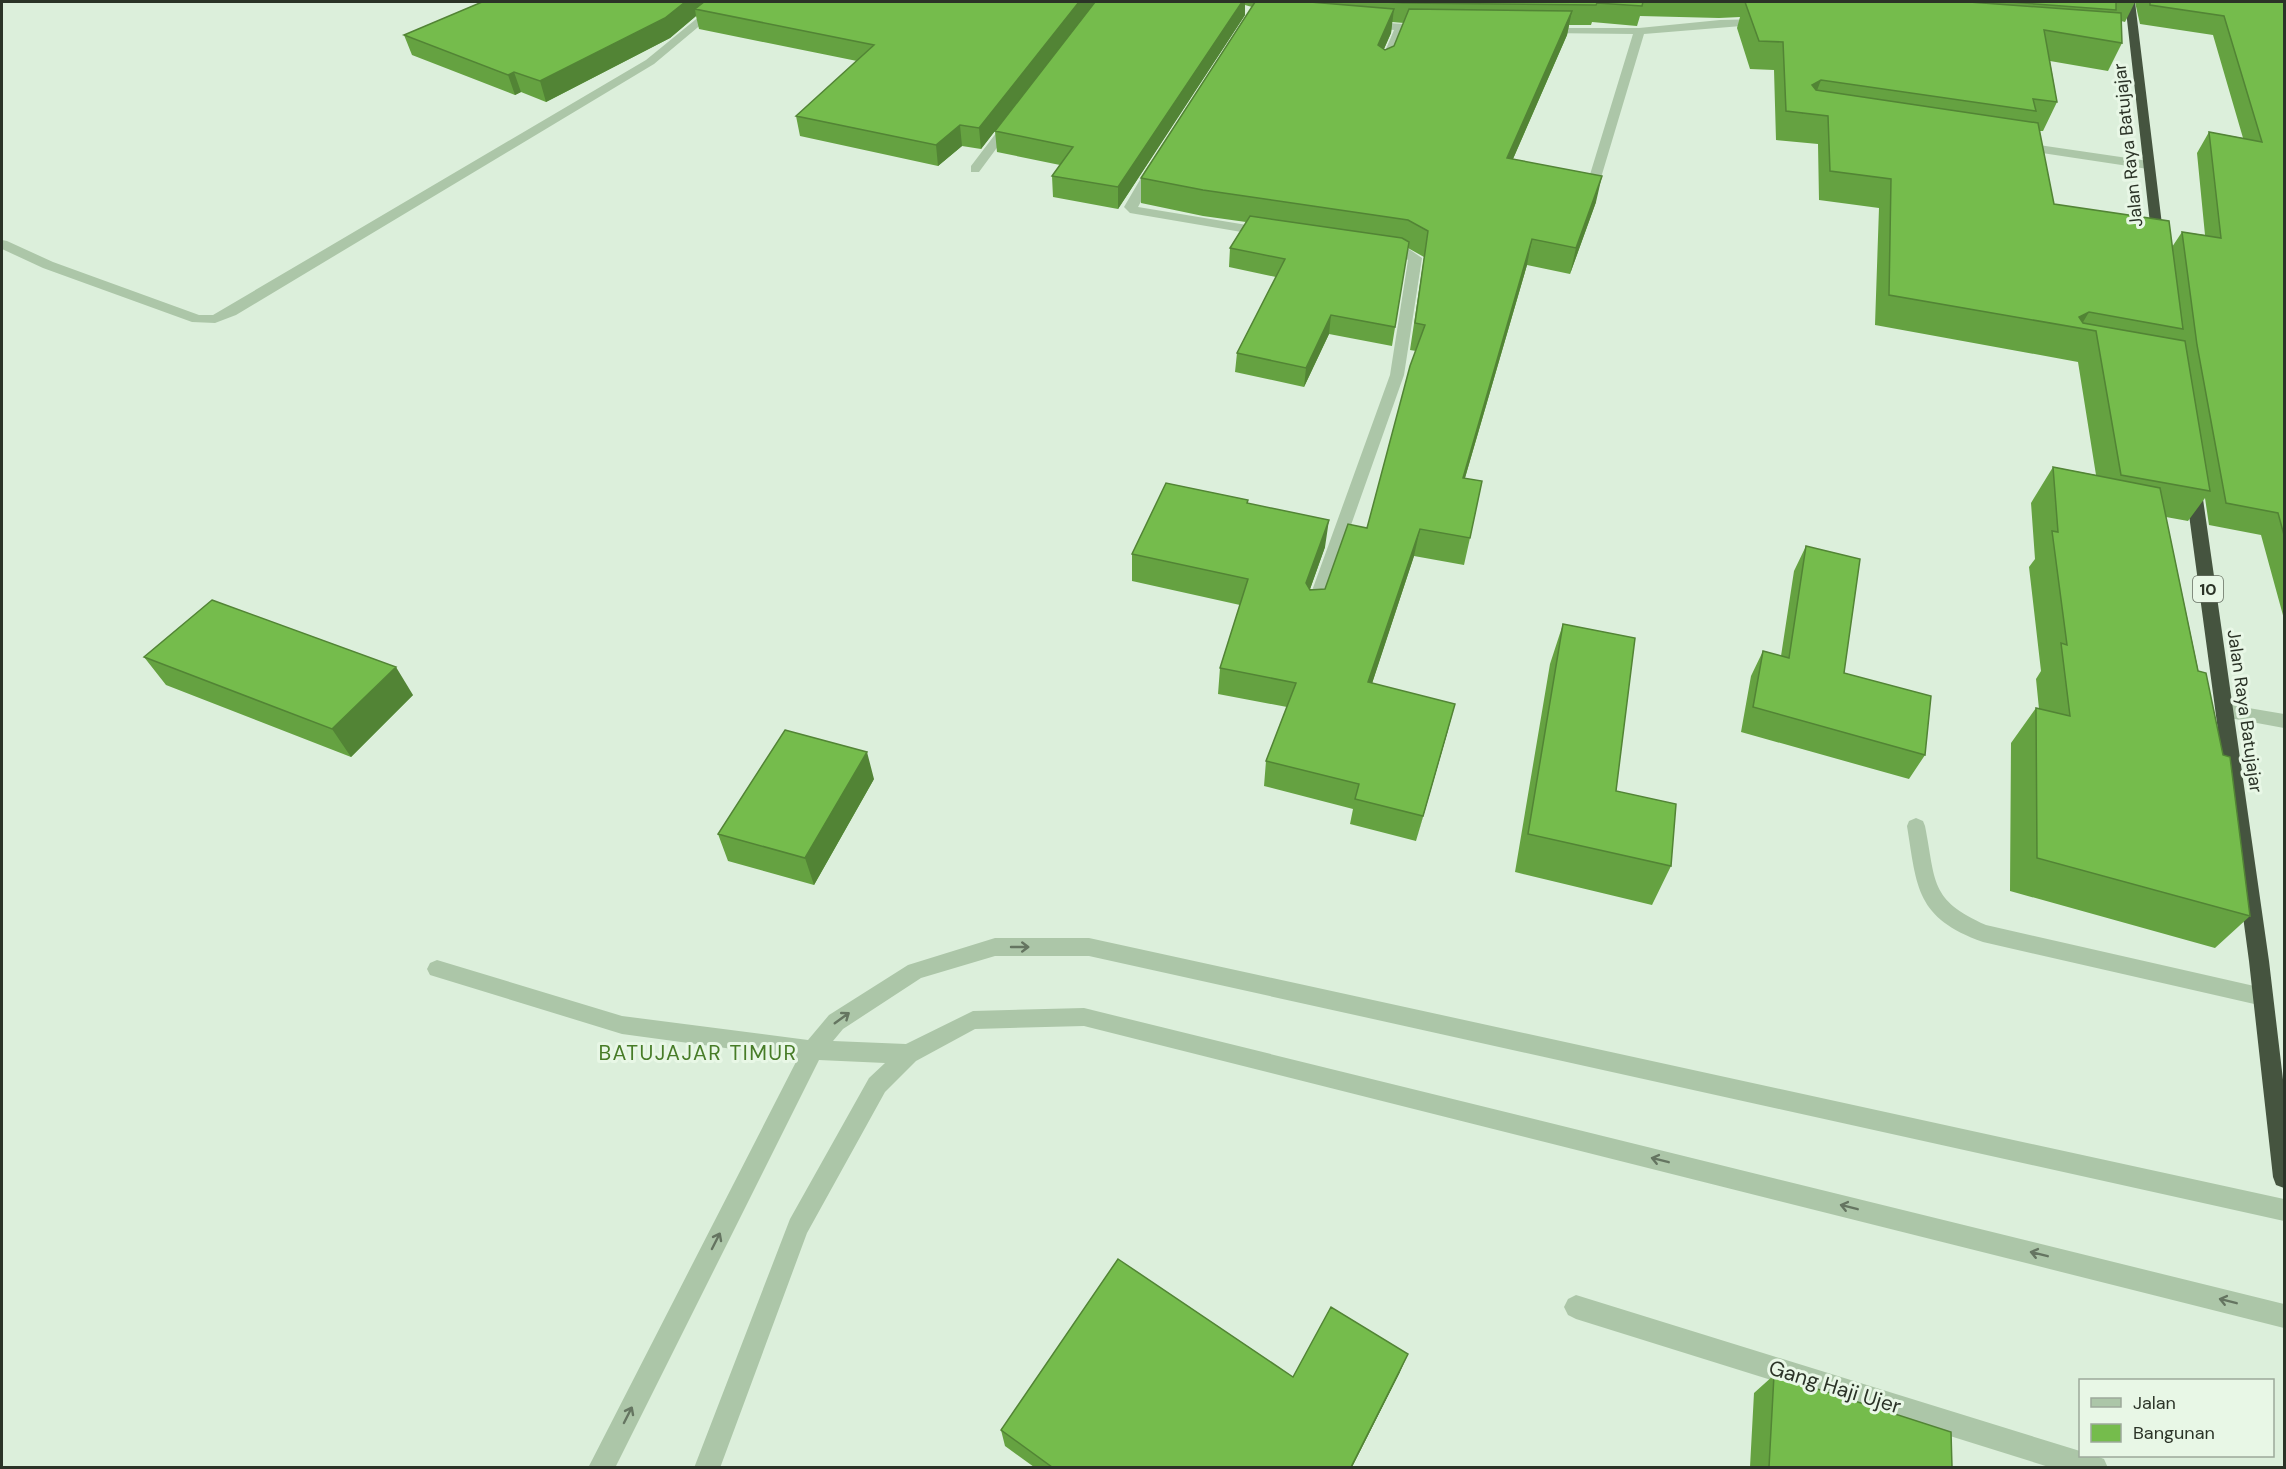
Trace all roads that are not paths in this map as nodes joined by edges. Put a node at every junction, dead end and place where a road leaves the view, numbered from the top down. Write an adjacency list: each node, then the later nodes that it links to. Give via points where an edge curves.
1 (723, 2): 17 (street, via 650,62 215,319 197,318 48,266)
2 (2130, 2): 13 (highway, Jalan Raya Batujajar, via 2130,37)
3 (1768, 22): 8 (street)
4 (1354, 24): 5 (street)
5 (1400, 28): 6 (street); 9 (street)
6 (1436, 28)
7 (1531, 30): 8 (street)
8 (1639, 31): 15 (street)
9 (1383, 70)
10 (1018, 113): 14 (street)
11 (2008, 144): 13 (street)
12 (1163, 153): 16 (street, via 1133,200 1130,207 1134,210)
13 (2148, 165): 19 (highway, Jalan Raya Batujajar)
14 (975, 169)
15 (1594, 181)
16 (1278, 234)
17 (2, 244)
18 (1373, 247): 21 (street, via 1404,252 1415,258 1414,274 1397,375)
19 (2160, 260)
20 (2190, 469): 22 (highway, Jalan Raya Batujajar / 10)
21 (1313, 609)
22 (2225, 711): 23 (street); 26 (highway, Jalan Raya Batujajar / 10)
23 (2284, 721)
24 (1916, 826): 26 (street, via 1931,896 1960,922 1983,933)
25 (437, 969): 27 (street, via 622,1025)
26 (2263, 997): 29 (highway, Jalan Raya Batujajar / 10)
27 (813, 1050): 28 (street); 30 (street, one-way to 30, via 836,1022 915,971 995,947 1089,947); 33 (street, one-way to 27)
28 (908, 1054): 32 (street, one-way to 28, via 1084,1017 973,1020); 34 (street, via 877,1085 798,1227)
29 (2284, 1177)
30 (2284, 1210)
31 (1576, 1307): 35 (street, Gang Haji Ujer)
32 (2284, 1316)
33 (602, 1467)
34 (707, 1467)
35 (2095, 1467)

